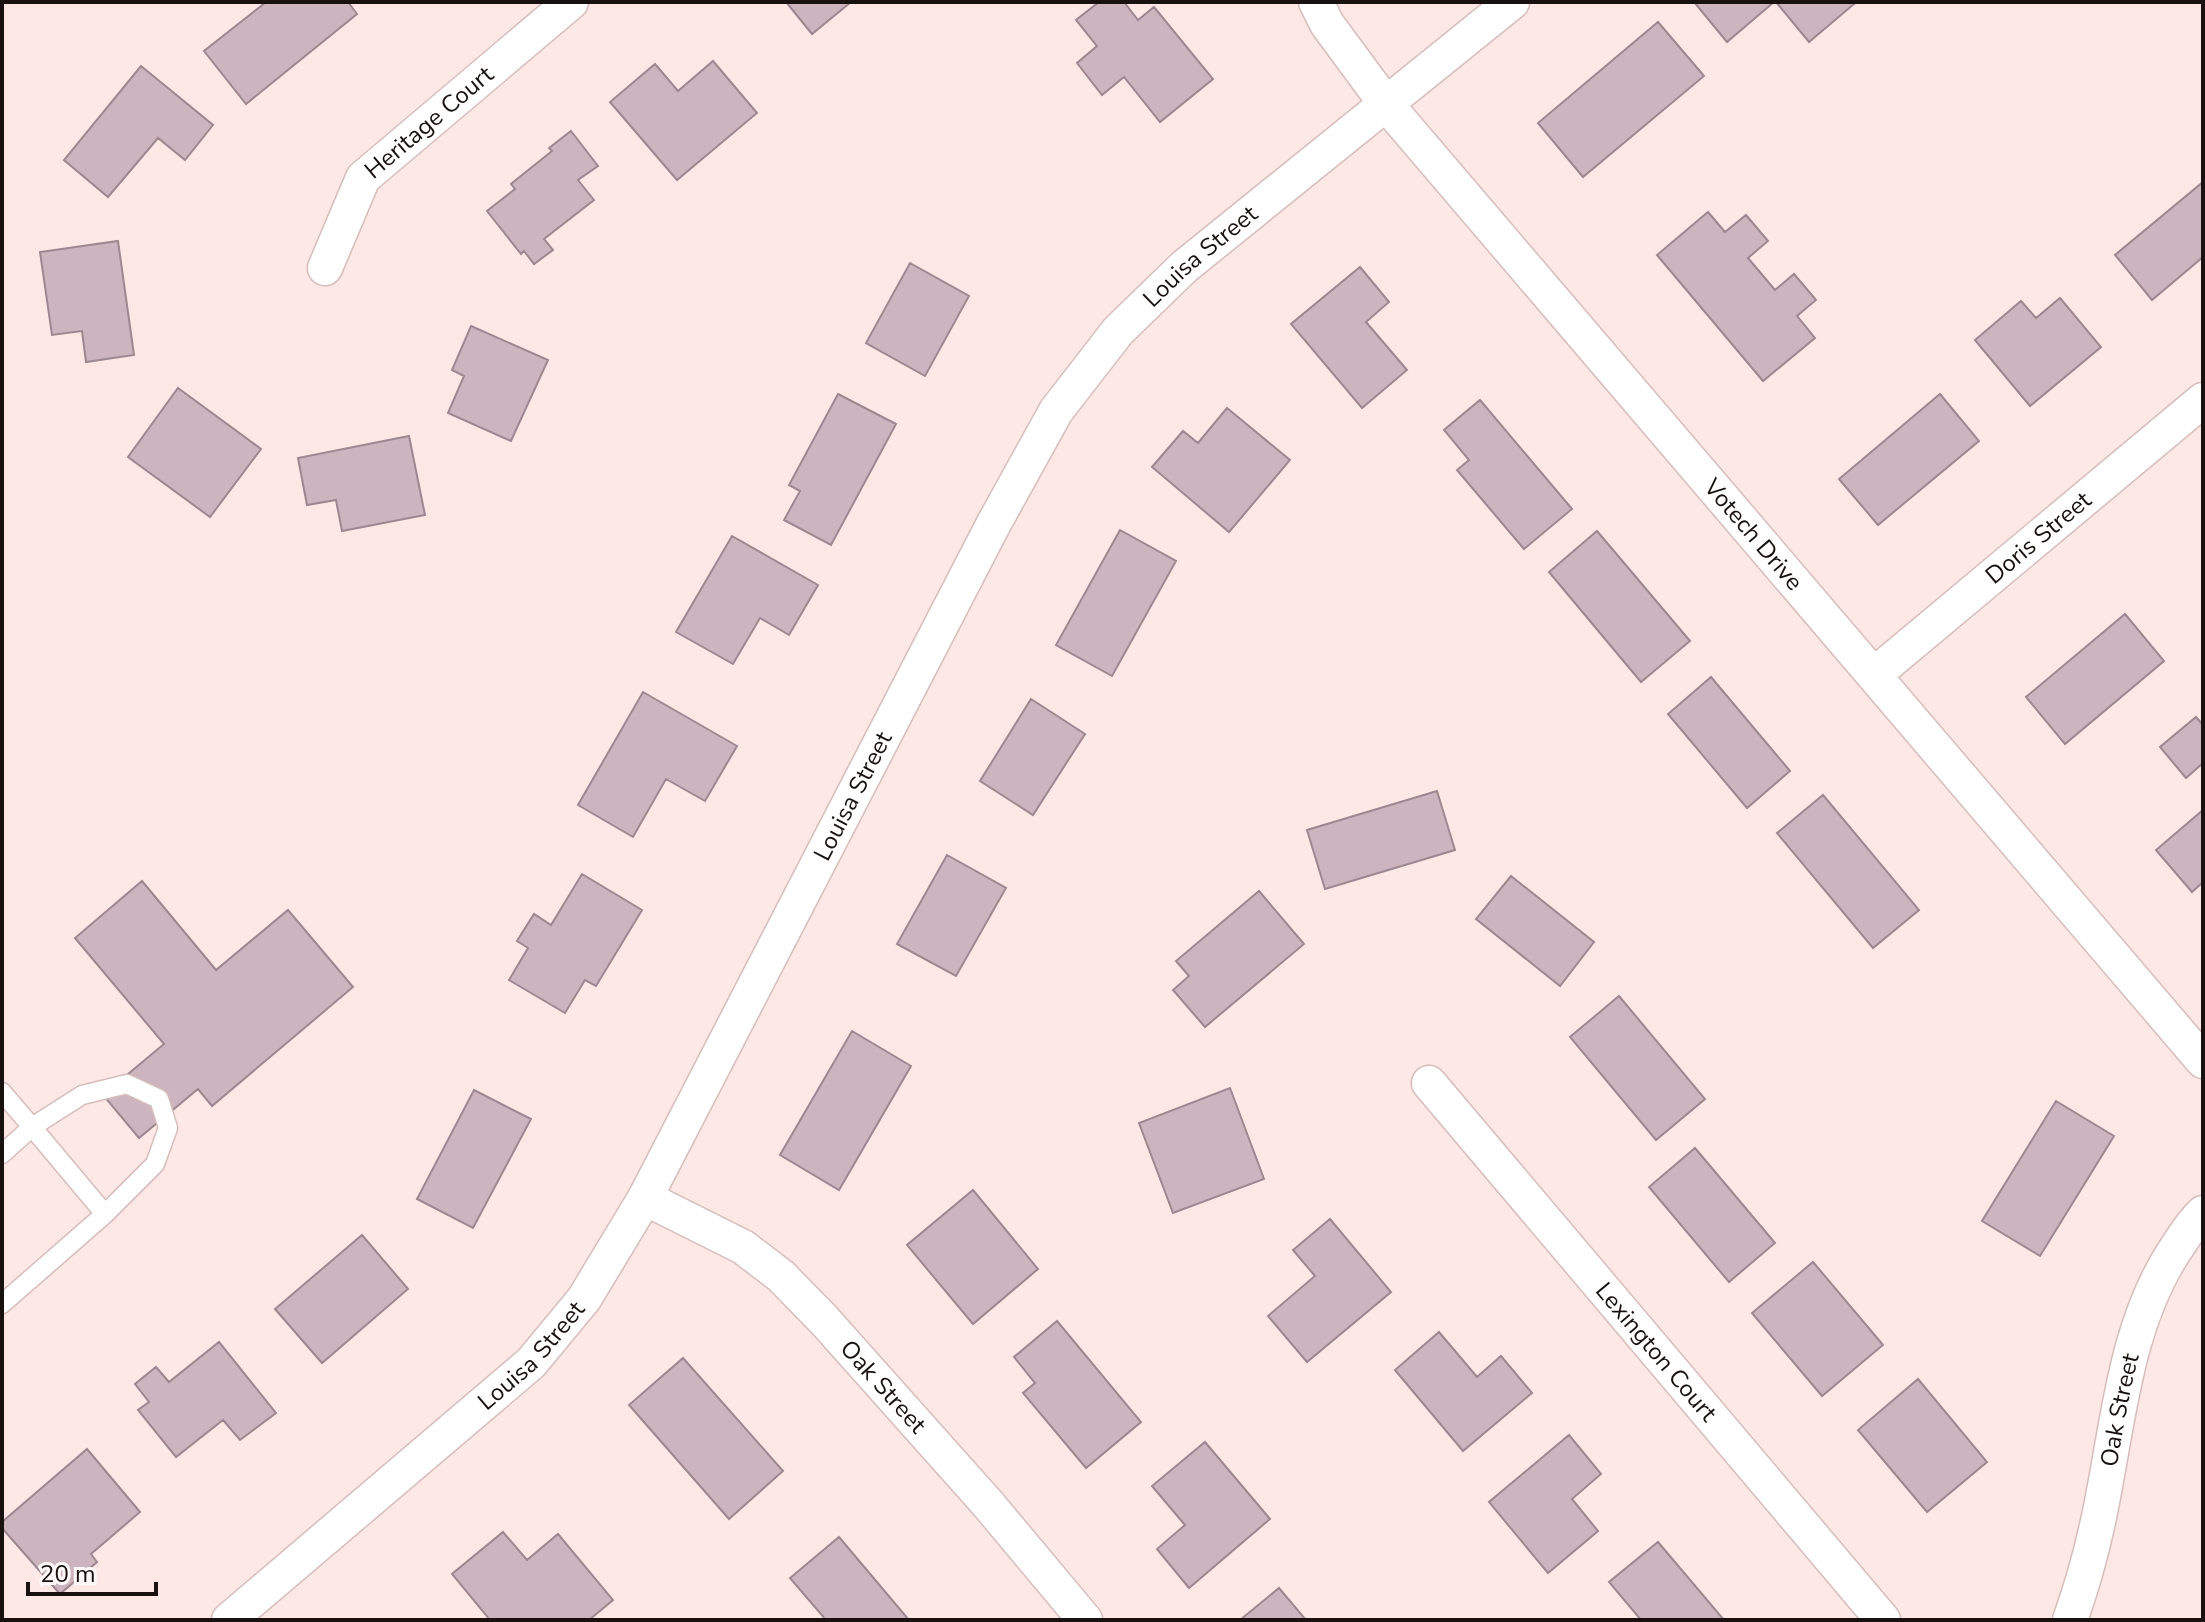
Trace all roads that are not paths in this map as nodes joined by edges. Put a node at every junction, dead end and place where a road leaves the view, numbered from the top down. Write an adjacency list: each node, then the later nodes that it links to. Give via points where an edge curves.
1 (571, 2): 5 (street, Heritage Court, via 363,178)
2 (1316, 2): 4 (street, Votech Drive)
3 (1512, 2): 4 (street, Louisa Street)
4 (1386, 104): 7 (street, Votech Drive); 13 (street, Louisa Street, via 1184,267 1118,331 1056,411)
5 (325, 268)
6 (2203, 400): 7 (street, Doris Street)
7 (1874, 675): 8 (street, Votech Drive)
8 (2203, 1061)
9 (1429, 1083): 19 (street, Lexington Court)
10 (2, 1092): 11 (lane)
11 (32, 1127): 12 (lane); 15 (lane); 15 (lane, via 82,1095 127,1084 159,1099 168,1128 155,1164)
12 (2, 1154)
13 (645, 1198): 17 (street, Louisa Street, via 584,1299 531,1363); 18 (street, Oak Street, via 743,1247 781,1276 988,1504)
14 (2203, 1213): 20 (street, Oak Street, via 2163,1267 2140,1324 2097,1527)
15 (105, 1214): 16 (lane)
16 (2, 1304)
17 (229, 1620)
18 (1085, 1620)
19 (1883, 1620)
20 (2070, 1620)

